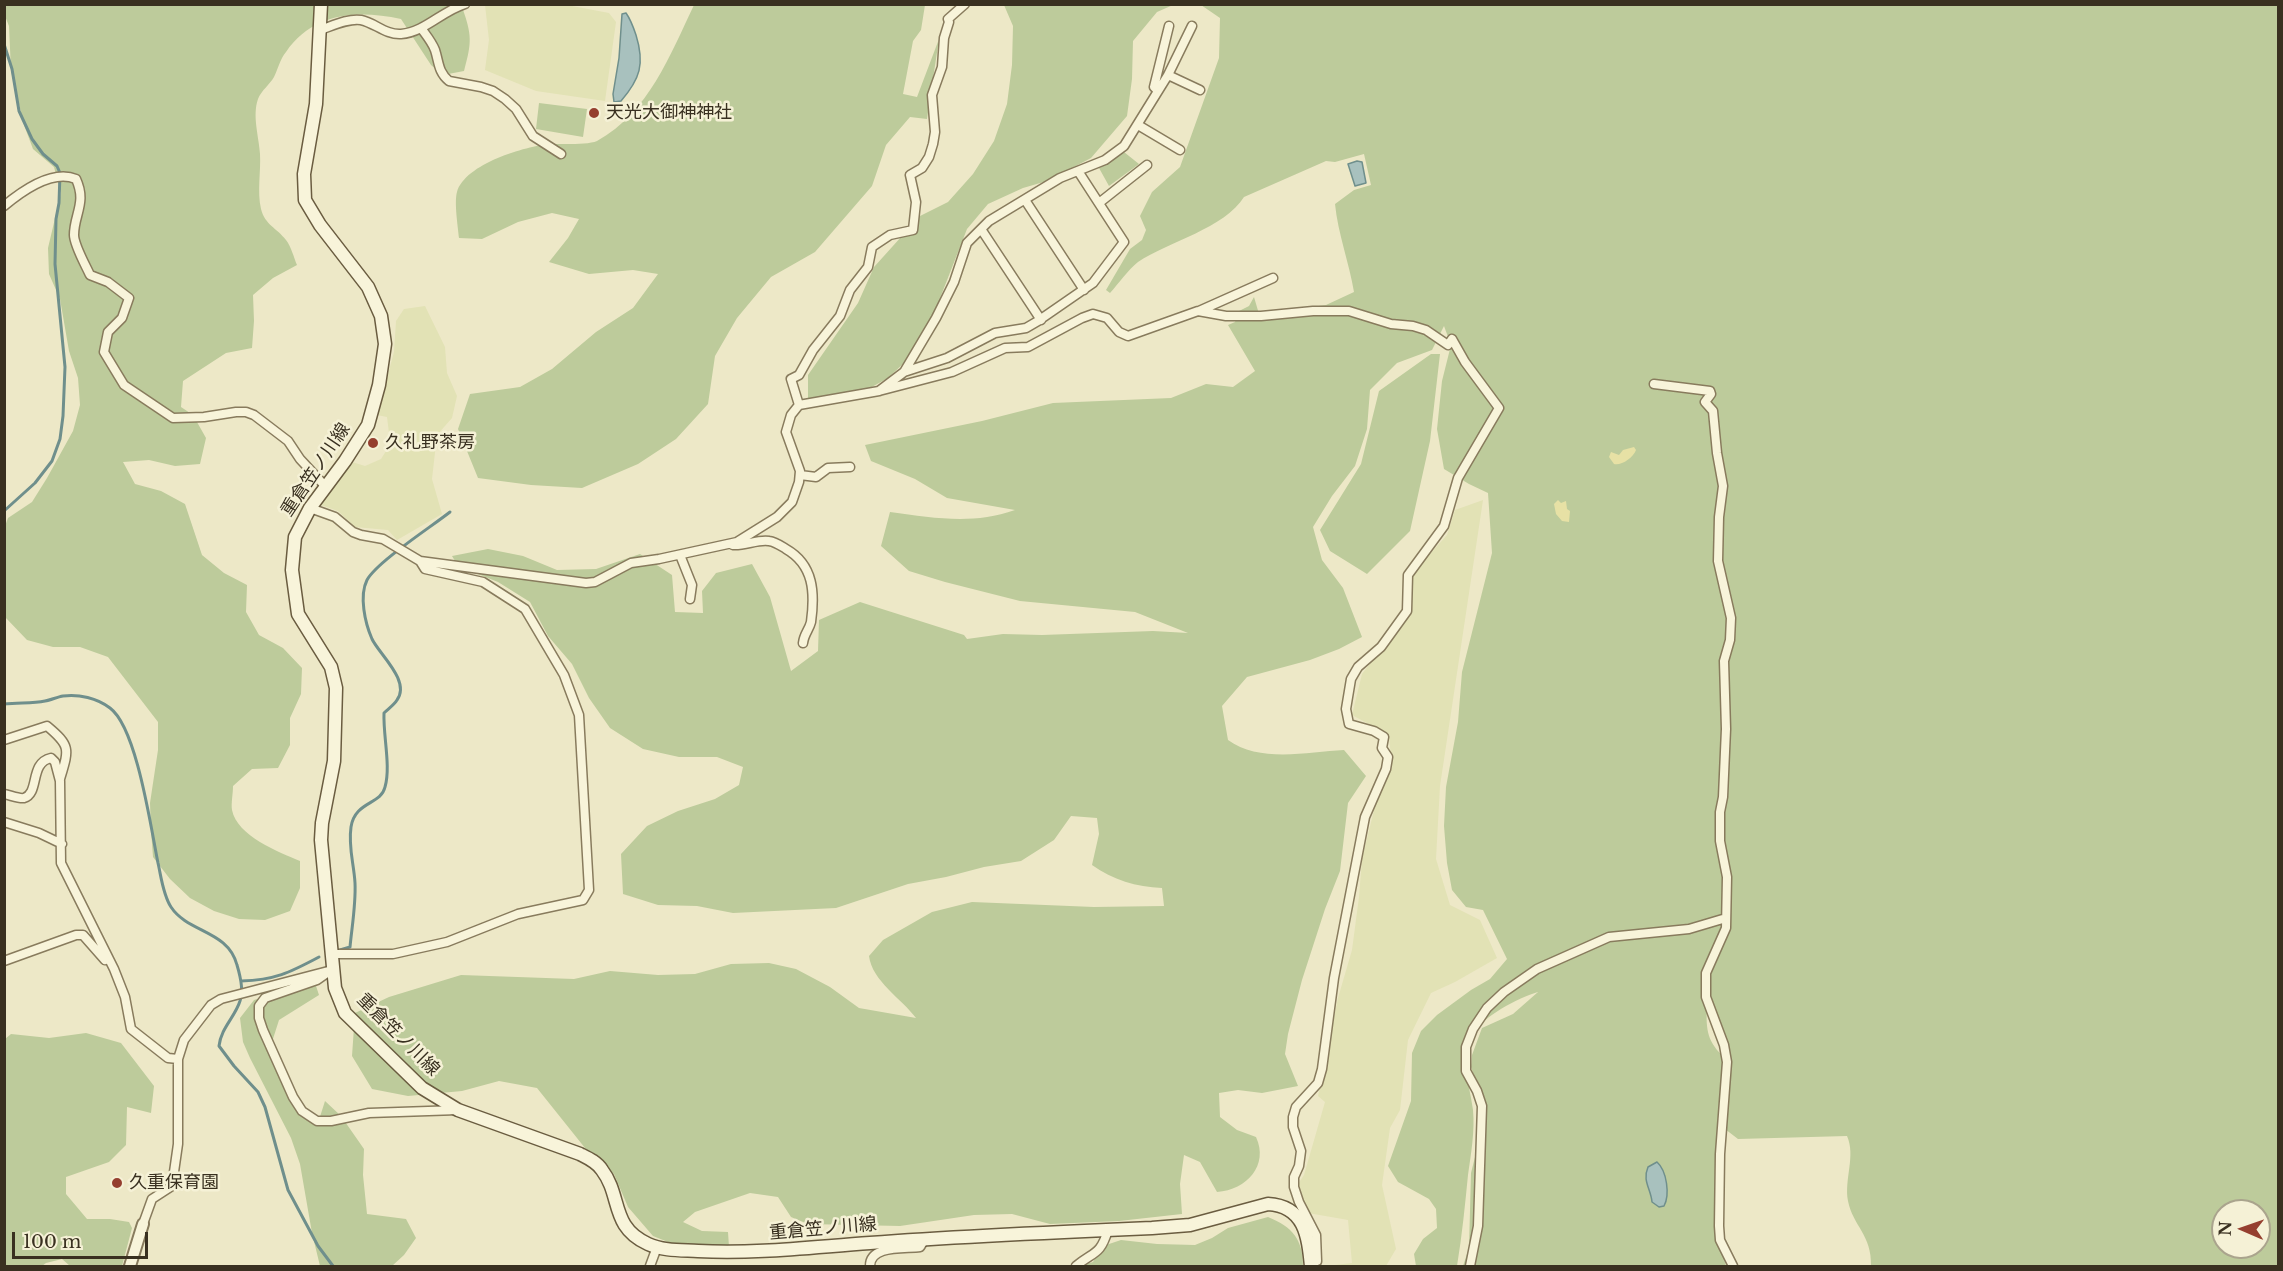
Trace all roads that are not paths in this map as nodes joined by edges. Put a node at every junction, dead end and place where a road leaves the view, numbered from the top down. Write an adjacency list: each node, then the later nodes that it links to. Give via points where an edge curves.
1 (321, 4): 7 (main road, 重倉笠ノ川線)
2 (465, 4): 6 (street)
3 (965, 4): 27 (street, via 948,20 942,67 932,95 935,132 928,157 922,168 910,175 916,202 913,230 890,235 872,247 868,267 854,284 840,316 799,375 791,379)
4 (1169, 26): 10 (street, via 1154,87)
5 (1192, 26): 8 (street)
6 (421, 28): 7 (street, via 393,34 355,20); 13 (street, via 431,42 444,77 493,91 516,109 533,136)
7 (320, 30): 30 (main road, 重倉笠ノ川線, via 316,104 304,174 305,200 368,286 381,316 385,344 368,425)
8 (1168, 75): 9 (street); 10 (street)
9 (1200, 90)
10 (1158, 91): 11 (street)
11 (1138, 124): 12 (street); 15 (street, via 1124,146 1105,160)
12 (1180, 150)
13 (561, 154)
14 (1147, 165): 17 (street)
15 (1078, 171): 16 (street); 17 (street)
16 (1025, 200): 19 (street); 21 (street)
17 (1099, 203): 21 (street, via 1124,242)
18 (4, 207): 30 (street, via 19,193 52,178 68,176 76,180 81,189 74,237 90,276 108,282 129,298 122,318 108,332 104,352 124,385 173,418 236,412 254,415 288,441)
19 (981, 229): 23 (street); 24 (street, via 968,243 954,282)
20 (1273, 278): 22 (street)
21 (1084, 290): 23 (street)
22 (1198, 311): 26 (street, via 1128,336 1107,318 1093,314 1028,347 1005,348 952,372); 53 (street, via 1261,316 1349,311 1426,330 1448,345 1452,339 1498,408 1458,478 1444,526 1408,575 1407,611 1351,679 1346,709 1349,724 1384,737 1382,748 1388,757 1365,816 1334,978 1322,1069 1318,1083 1296,1107 1293,1117 1301,1151 1294,1187 1316,1235 1317,1261)
23 (1041, 320): 24 (street, via 1026,328 995,333 947,358)
24 (904, 372): 26 (street)
25 (1654, 384): 42 (street, via 1710,391 1705,402 1713,411 1724,486 1718,561 1731,618 1724,661 1726,729 1719,841 1727,877)
26 (879, 391): 27 (street)
27 (800, 405): 29 (street, via 791,415 786,432)
28 (850, 467): 29 (street, via 828,468 816,477)
29 (800, 475): 32 (street, via 786,509 737,542)
30 (326, 487): 31 (main road, 重倉笠ノ川線)
31 (310, 508): 34 (street, via 335,517 361,536 376,536); 43 (main road, 重倉笠ノ川線, via 295,537 292,570 298,614 331,667 336,688 334,761 321,840)
32 (726, 545): 33 (street); 36 (street, via 767,540 803,561 812,585 811,624 804,632)
33 (680, 555): 34 (street, via 631,563 586,583); 35 (street, via 692,585)
34 (420, 561): 43 (street, via 425,569 483,582 525,609 564,675 579,715 589,890 583,900 518,914 447,942 393,954)
35 (690, 599)
36 (803, 643)
37 (4, 740): 38 (street, via 47,726 64,740)
38 (60, 781): 39 (street, via 55,762 43,760 27,797); 41 (street)
39 (4, 794)
40 (4, 822): 41 (street)
41 (62, 844): 45 (street, via 61,863)
42 (1726, 918): 58 (street, via 1689,929 1609,937 1538,969 1487,1008 1466,1047 1466,1071 1482,1106 1478,1226); 59 (street, via 1726,928 1706,974 1707,998 1727,1062 1719,1226 1720,1240)
43 (331, 954): 46 (main road, 重倉笠ノ川線)
44 (4, 961): 45 (street, via 83,935)
45 (114, 969): 47 (street, via 131,1029 168,1058)
46 (332, 970): 47 (street, via 236,994 211,1005 184,1040); 48 (main road, 重倉笠ノ川線, via 345,1013 422,1088); 48 (street, via 317,980 264,998 259,1006 263,1030 302,1111 318,1121 331,1121 369,1113)
47 (178, 1059): 49 (street, via 178,1144 172,1186 152,1199)
48 (458, 1110): 52 (main road, 重倉笠ノ川線, via 592,1161 607,1177 625,1225 640,1240)
49 (143, 1224): 54 (street)
50 (1108, 1230): 51 (main road, 重倉笠ノ川線); 53 (main road, 重倉笠ノ川線, via 1190,1225 1275,1205 1290,1211 1304,1227); 57 (street, via 1098,1252)
51 (925, 1239): 52 (main road, 重倉笠ノ川線, via 741,1253); 56 (street, via 920,1247 875,1254)
52 (657, 1247): 55 (street)
53 (1311, 1264)
54 (130, 1266)
55 (650, 1266)
56 (870, 1266)
57 (1077, 1266)
58 (1470, 1266)
59 (1733, 1266)

